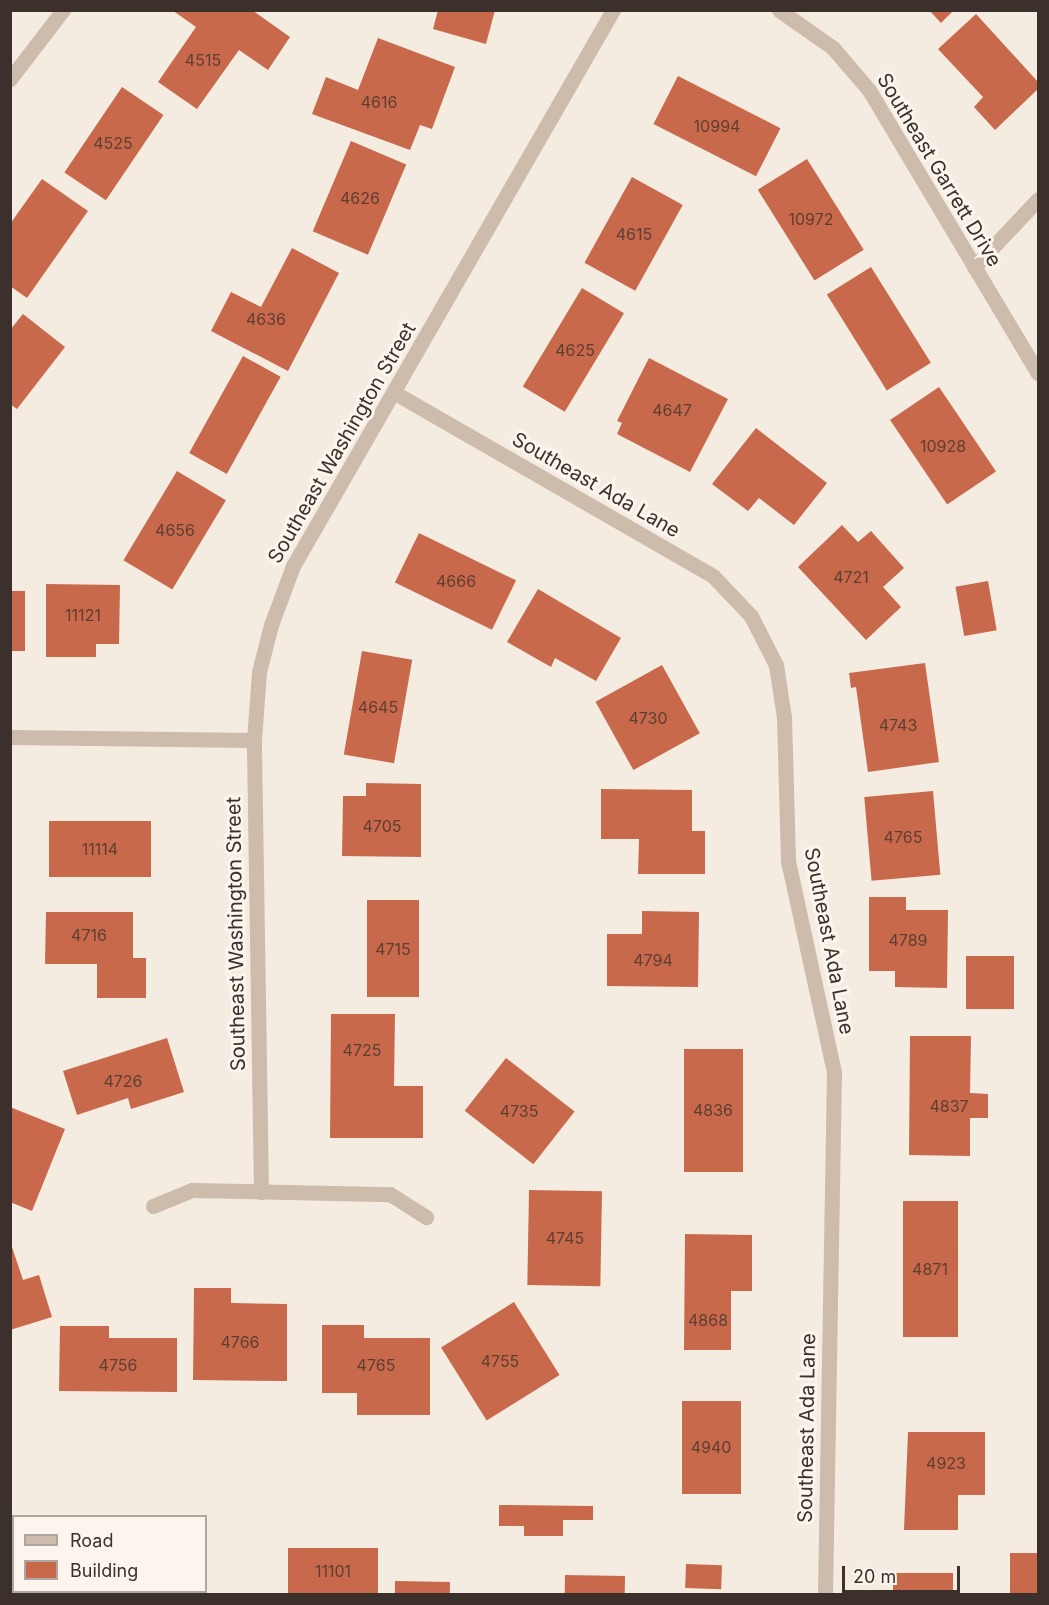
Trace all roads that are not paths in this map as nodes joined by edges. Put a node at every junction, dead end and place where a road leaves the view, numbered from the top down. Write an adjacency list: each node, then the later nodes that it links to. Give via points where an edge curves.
1 (63, 10): 4 (street)
2 (613, 10): 8 (street, Southeast Washington Street)
3 (779, 10): 6 (street, Southeast Garrett Drive, via 833,48 869,90)
4 (10, 79)
5 (1038, 200): 6 (street)
6 (974, 267): 7 (street, Southeast Garrett Drive)
7 (1038, 374)
8 (395, 393): 10 (street, Southeast Washington Street, via 293,566 259,672); 14 (street, Southeast Ada Lane, via 713,576 751,616 776,665 784,717 789,861 834,1072)
9 (10, 737): 10 (street)
10 (254, 740): 11 (street, Southeast Washington Street)
11 (261, 1192): 12 (street, via 192,1190); 13 (street, via 390,1194)
12 (153, 1206)
13 (426, 1218)
14 (825, 1594)

